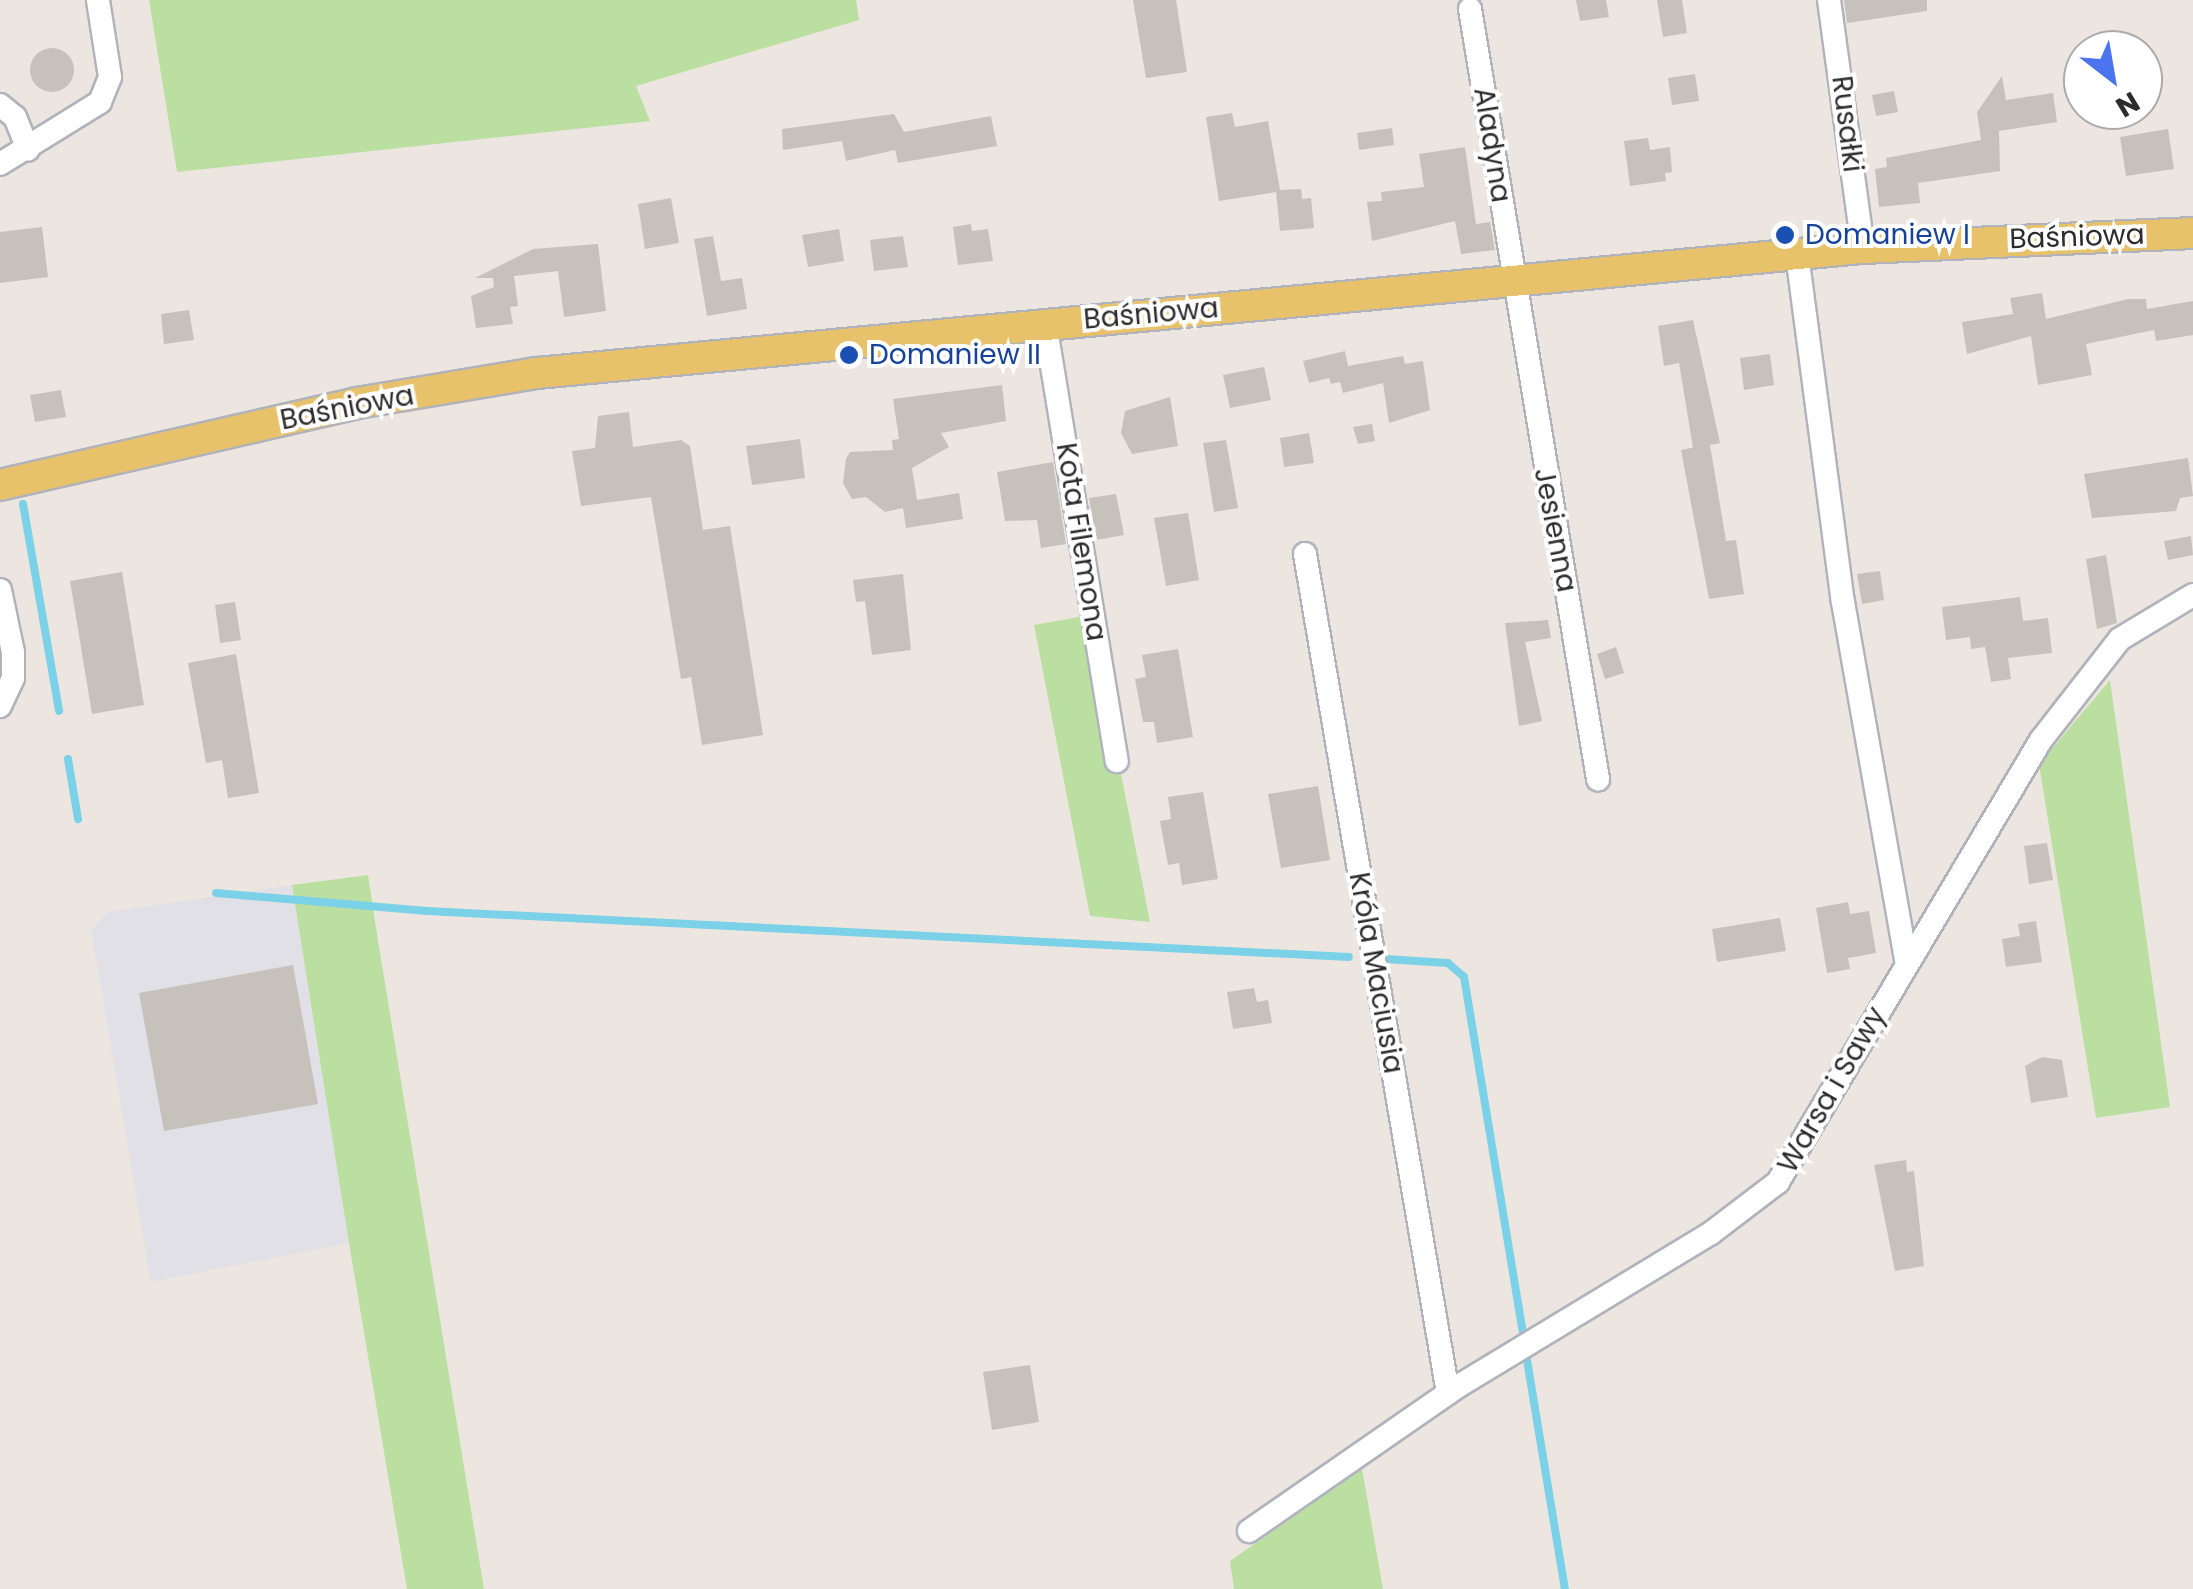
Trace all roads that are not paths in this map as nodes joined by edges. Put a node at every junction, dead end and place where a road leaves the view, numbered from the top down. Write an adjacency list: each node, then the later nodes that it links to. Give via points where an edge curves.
1 (98, 0): 5 (street, via 109,66 106,90 91,111)
2 (1830, 0): 8 (street, Rusałki)
3 (1470, 9): 10 (street, Aladyna)
4 (0, 104): 5 (street, via 15,117)
5 (28, 150): 6 (street)
6 (0, 164)
7 (2193, 234): 8 (main road, Baśniowa)
8 (1862, 248): 9 (main road, Baśniowa)
9 (1798, 254): 10 (main road, Baśniowa); 19 (street, via 1843,602)
10 (1513, 281): 11 (main road, Baśniowa); 18 (street, Jesienna)
11 (1045, 323): 12 (main road, Baśniowa, via 537,373 357,403); 17 (street, Kota Filemona)
12 (0, 485)
13 (1305, 554): 20 (street, Króla Maciusia)
14 (0, 590): 16 (street, via 13,652 13,678)
15 (2193, 595): 19 (street, Warsa i Sawy, via 2120,639 2041,740)
16 (0, 706)
17 (1117, 761)
18 (1598, 779)
19 (1906, 959): 20 (street, Warsa i Sawy, via 1778,1182 1711,1233)
20 (1448, 1394): 21 (street, Warsa i Sawy)
21 (1249, 1532)

